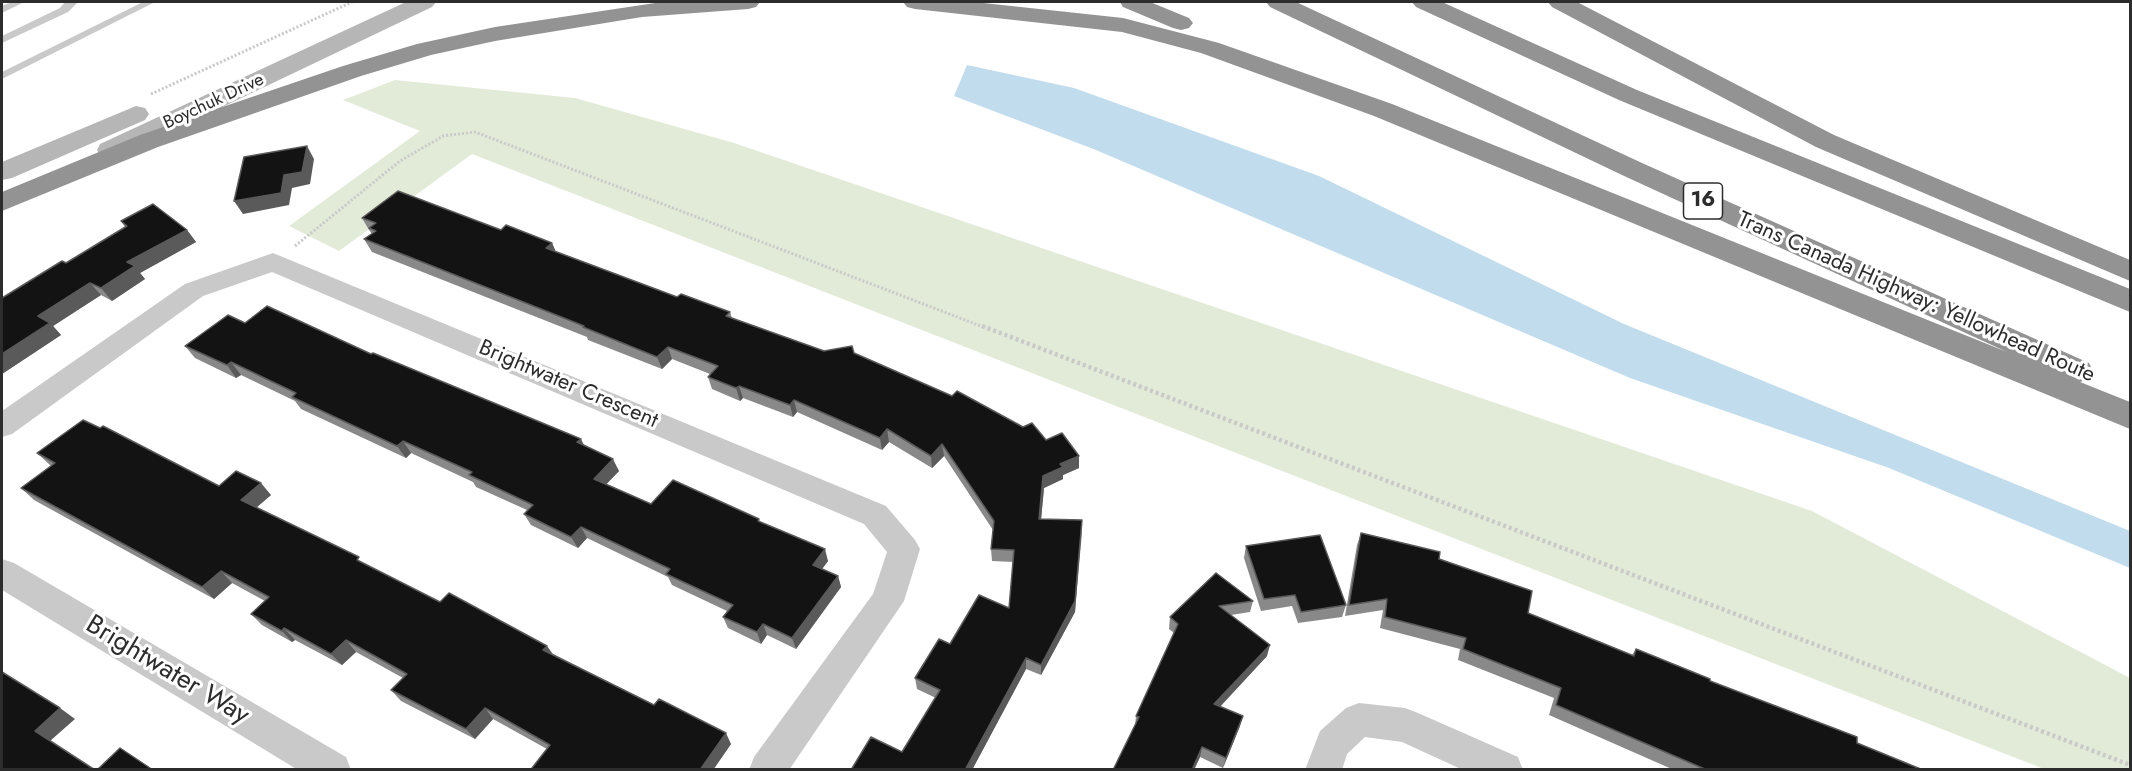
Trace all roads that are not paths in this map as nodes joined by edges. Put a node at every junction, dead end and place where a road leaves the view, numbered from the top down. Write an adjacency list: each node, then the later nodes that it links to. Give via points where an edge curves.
1 (19, 2): 12 (lane)
2 (70, 2): 13 (lane, via 64,10)
3 (150, 2): 14 (lane)
4 (383, 2): 16 (main road, Boychuk Drive)
5 (424, 2): 17 (main road, Boychuk Drive)
6 (748, 2): 17 (highway, via 642,10 426,49 149,141)
7 (915, 2): 15 (highway, via 1123,25 1210,48)
8 (1131, 2): 15 (highway)
9 (1278, 2): 20 (highway, Trans Canada Highway: Yellowhead Route / 16, via 1643,174)
10 (1424, 2): 19 (highway, via 1628,95)
11 (1560, 2): 18 (highway, via 1825,141)
12 (2, 10)
13 (2, 40)
14 (2, 76)
15 (1383, 110): 21 (highway)
16 (2, 172)
17 (2, 201)
18 (2130, 271)
19 (2130, 301)
20 (2130, 395)
21 (2130, 416)
22 (2, 426): 25 (street, Brightwater Crescent, via 194,290 273,262 875,515 904,549 887,601)
23 (2, 573): 24 (street, Brightwater Way)
24 (333, 770)
25 (767, 770)
26 (1323, 770): 27 (street, via 1333,743 1359,720 1405,725)
27 (1505, 770)

